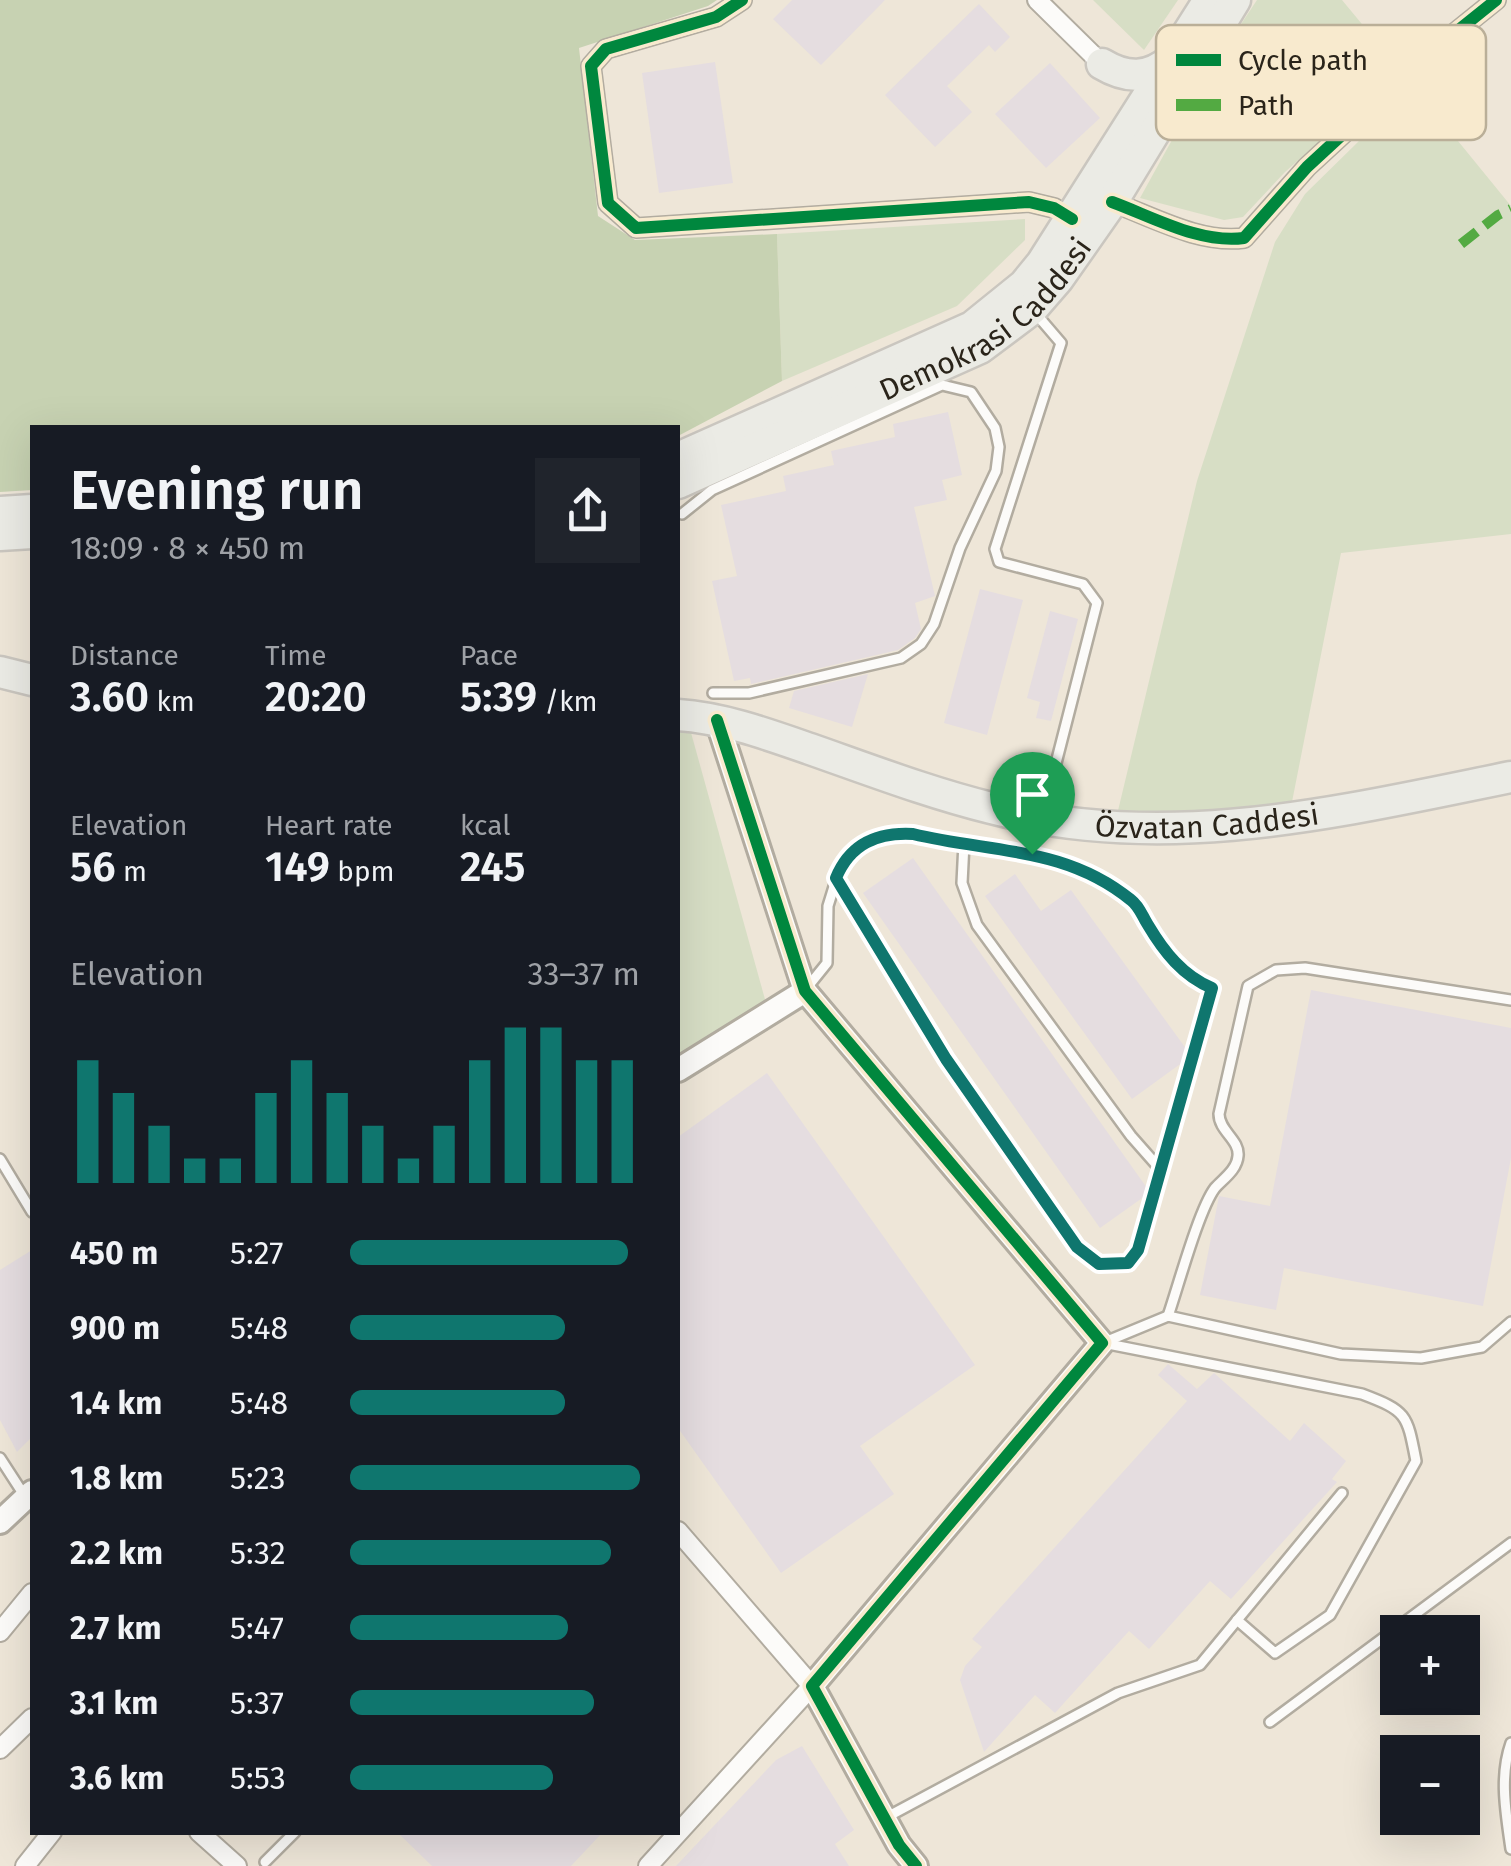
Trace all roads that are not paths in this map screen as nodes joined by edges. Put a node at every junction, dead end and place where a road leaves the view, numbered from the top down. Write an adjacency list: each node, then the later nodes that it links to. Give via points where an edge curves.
1 (742, 0): 16 (street, via 716,17 606,48 590,66 608,204 636,228 1029,202)
2 (1038, 0): 9 (street)
3 (1209, 0): 6 (main road, Demokrasi Caddesi)
4 (1235, 0): 7 (main road, Demokrasi Caddesi)
5 (1496, 0): 8 (street)
6 (1193, 25)
7 (1220, 25)
8 (1465, 25)
9 (1102, 64): 10 (main road, via 1139,76); 12 (main road, via 1127,100)
10 (1156, 71)
11 (1156, 84): 12 (main road, Demokrasi Caddesi)
12 (1130, 126): 16 (main road, Demokrasi Caddesi)
13 (1156, 130): 15 (main road, Demokrasi Caddesi)
14 (1336, 140): 15 (street, via 1244,238 1203,235)
15 (1112, 202): 17 (main road, Demokrasi Caddesi)
16 (1072, 219): 18 (main road, Demokrasi Caddesi, via 1024,285 972,327)
17 (1032, 309): 19 (main road, Demokrasi Caddesi, via 980,348); 32 (lane, via 1061,343 996,548 999,562 1083,584 1097,603)
18 (680, 457)
19 (680, 482)
20 (30, 510): 21 (main road)
21 (0, 512)
22 (682, 514): 29 (lane, via 712,490 942,385 971,392 998,437 996,471 921,644 901,658 749,692)
23 (30, 532): 24 (main road)
24 (0, 535)
25 (0, 672): 26 (main road)
26 (30, 680)
27 (30, 681): 28 (main road)
28 (0, 682)
29 (715, 707): 30 (main road, Özvatan Caddesi); 32 (main road, Özvatan Caddesi, via 949,797); 35 (street)
30 (680, 714)
31 (1511, 777): 32 (main road, Özvatan Caddesi, via 1283,822 1113,829)
32 (1042, 820)
33 (964, 843): 34 (lane, via 878,836 847,857); 39 (lane, via 962,884 977,924); 39 (lane, via 1050,857 1099,877 1135,903 1182,971 1212,988)
34 (836, 878): 35 (lane, via 828,906 827,963); 39 (lane, via 946,1059 1083,1254 1108,1266 1132,1260)
35 (805, 991): 37 (street); 43 (street)
36 (1511, 1000): 41 (lane, via 1305,968 1276,970 1248,986 1219,1114 1239,1156 1213,1191)
37 (680, 1069)
38 (0, 1159): 40 (lane)
39 (1161, 1170)
40 (30, 1209)
41 (1168, 1316): 42 (lane, via 1341,1354 1421,1358 1482,1347); 43 (lane)
42 (1511, 1322)
43 (1102, 1343): 51 (lane, via 1362,1394 1396,1406 1410,1430 1416,1461 1330,1614 1275,1652); 53 (street)
44 (0, 1458): 46 (lane)
45 (1342, 1492): 51 (lane)
46 (29, 1495): 47 (street)
47 (0, 1522)
48 (680, 1534): 53 (street)
49 (1511, 1543): 55 (lane)
50 (30, 1595): 52 (street)
51 (1237, 1620): 59 (lane, via 1200,1665 1118,1693)
52 (0, 1632)
53 (812, 1686): 59 (street); 60 (street)
54 (30, 1720): 57 (street)
55 (1270, 1722)
56 (1511, 1743): 58 (lane)
57 (0, 1748)
58 (1507, 1790): 65 (lane)
59 (884, 1818): 70 (street)
60 (680, 1831)
61 (50, 1835): 67 (street)
62 (203, 1835): 68 (street)
63 (293, 1835): 66 (lane)
64 (676, 1835): 69 (street)
65 (1511, 1849)
66 (266, 1862)
67 (25, 1866)
68 (237, 1866)
69 (648, 1866)
70 (916, 1866)

